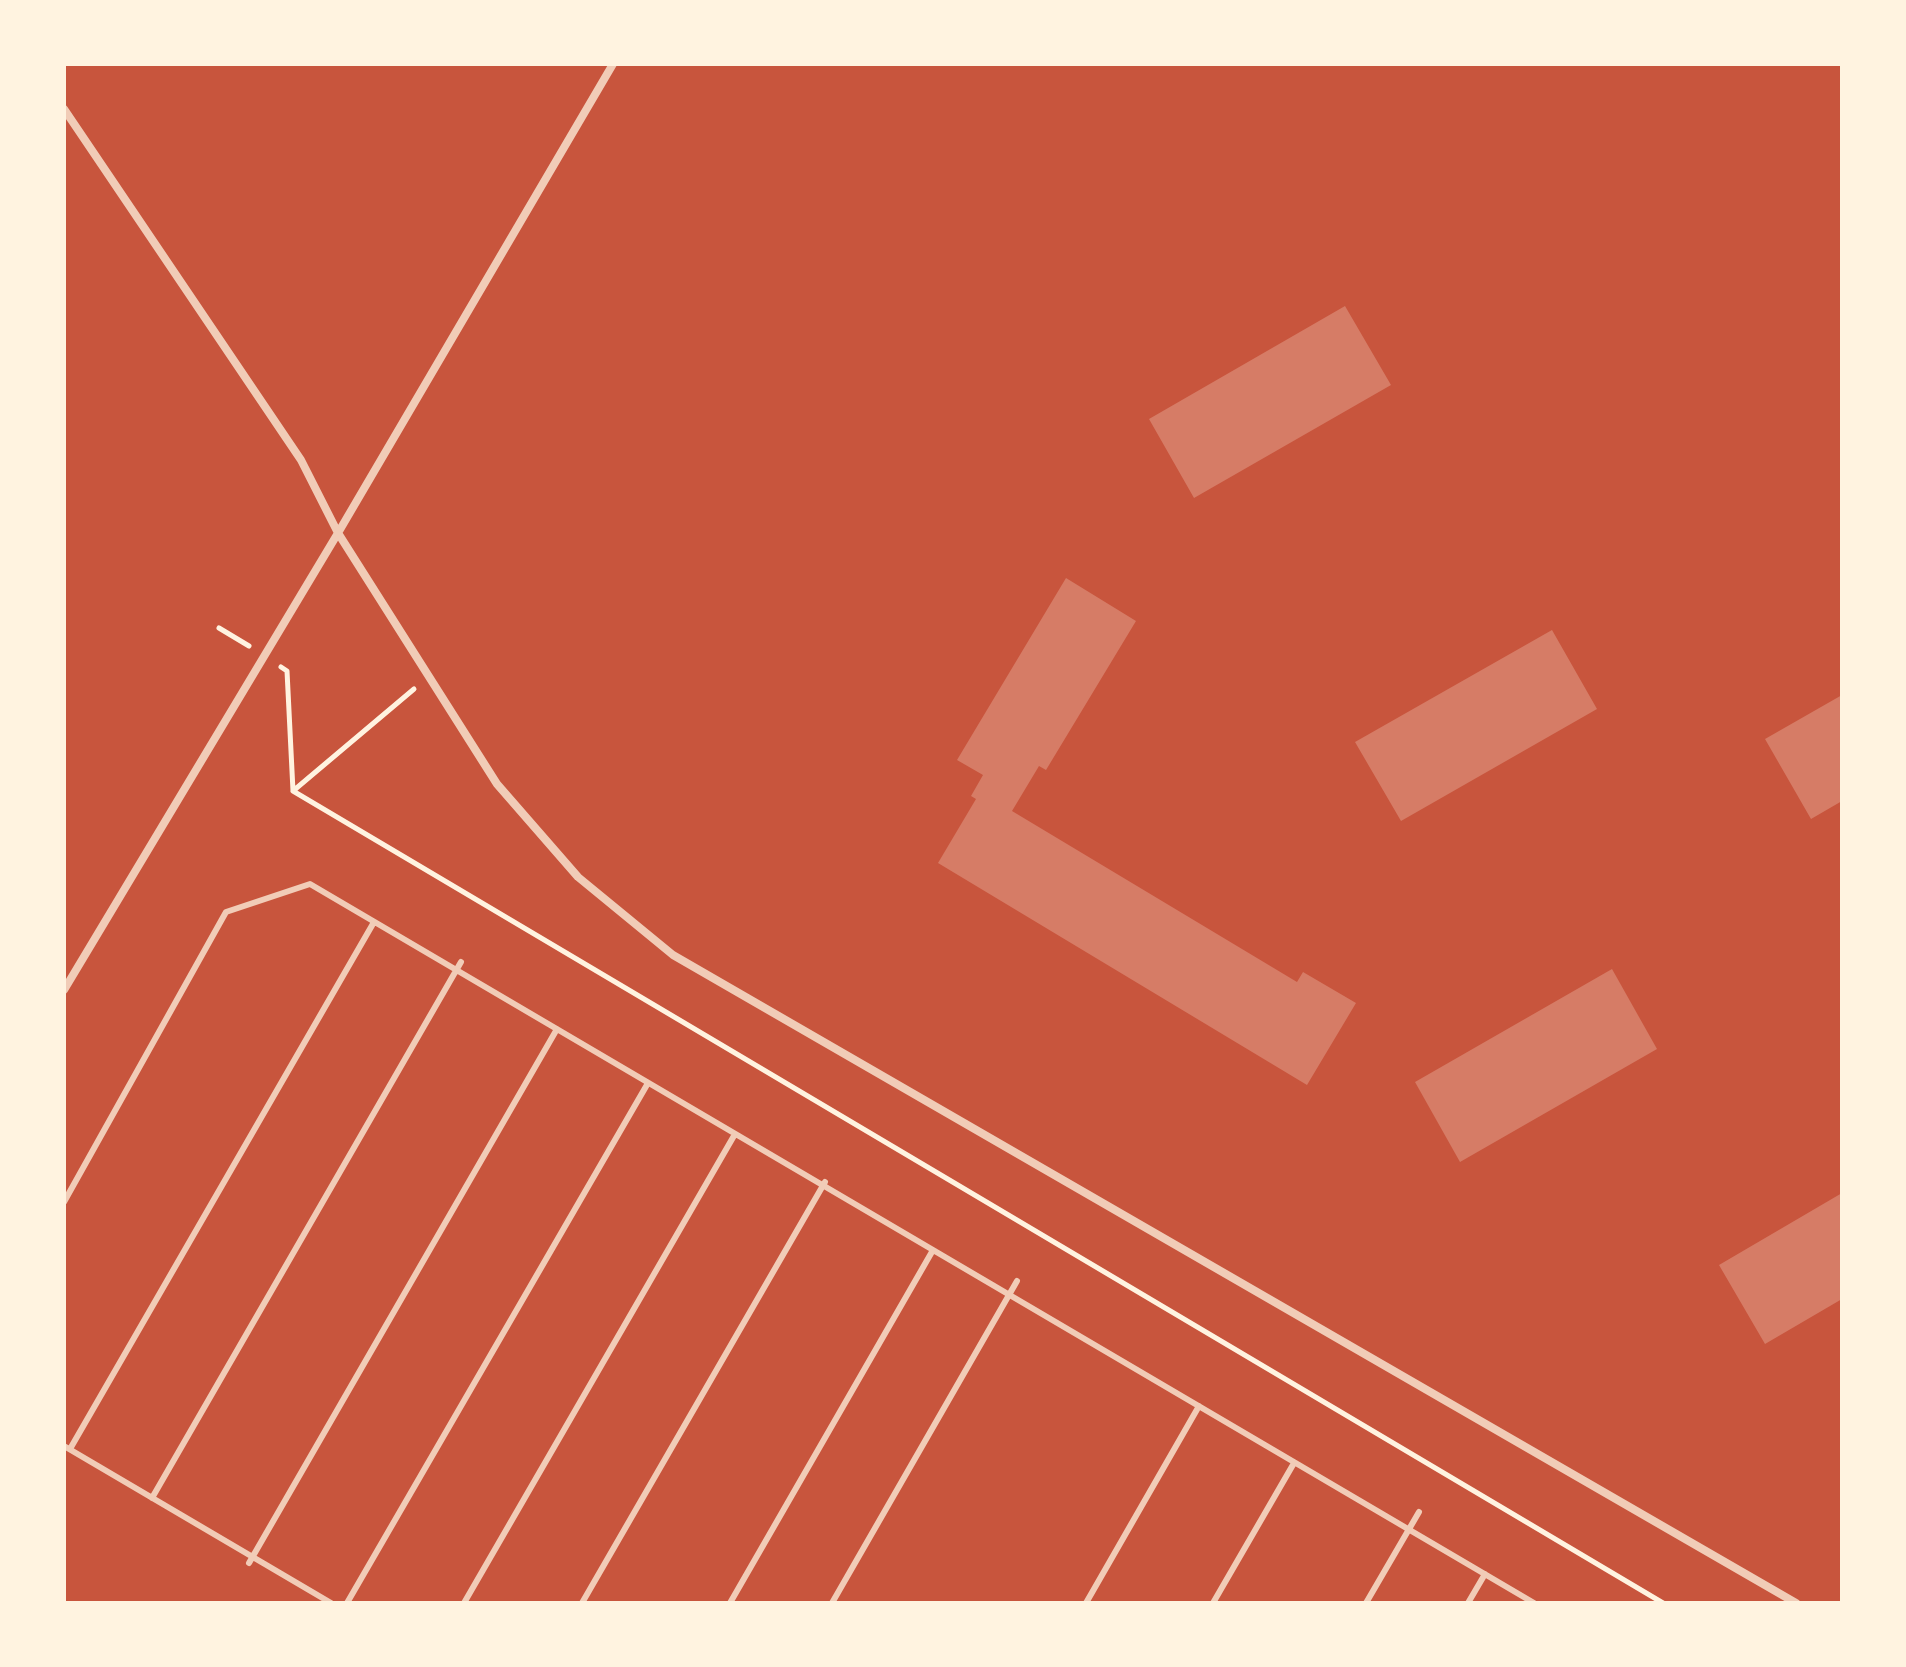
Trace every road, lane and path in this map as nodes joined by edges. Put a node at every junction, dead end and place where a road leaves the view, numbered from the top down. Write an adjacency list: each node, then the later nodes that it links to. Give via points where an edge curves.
1 (613, 64): 3 (street)
2 (64, 109): 3 (street, via 301,460)
3 (338, 533): 5 (street); 6 (street)
4 (219, 628): 5 (path)
5 (264, 654): 7 (path, via 287,671); 11 (street)
6 (429, 676): 7 (path); 40 (street, via 497,784 578,877 673,955)
7 (293, 791): 39 (path)
8 (374, 922): 10 (lane); 16 (lane, via 310,884 226,912); 21 (lane)
9 (461, 962): 10 (lane)
10 (457, 970): 12 (lane); 23 (lane)
11 (64, 990)
12 (557, 1029): 13 (lane); 26 (lane)
13 (648, 1083): 14 (lane); 29 (lane)
14 (735, 1134): 15 (lane); 30 (lane)
15 (824, 1184): 17 (lane); 31 (lane)
16 (64, 1202)
17 (933, 1250): 19 (lane); 32 (lane)
18 (1017, 1281): 19 (lane)
19 (1010, 1295): 20 (lane); 33 (lane)
20 (1199, 1406): 22 (lane); 34 (lane)
21 (67, 1447): 23 (lane)
22 (1294, 1463): 25 (lane); 35 (lane)
23 (152, 1498): 26 (lane)
24 (1419, 1512): 25 (lane)
25 (1409, 1530): 27 (lane); 36 (lane)
26 (251, 1560): 28 (lane)
27 (1485, 1574): 37 (lane); 38 (lane)
28 (331, 1603)
29 (347, 1603)
30 (464, 1603)
31 (582, 1603)
32 (730, 1603)
33 (832, 1603)
34 (1086, 1603)
35 (1213, 1603)
36 (1366, 1603)
37 (1468, 1603)
38 (1534, 1603)
39 (1663, 1603)
40 (1796, 1603)

